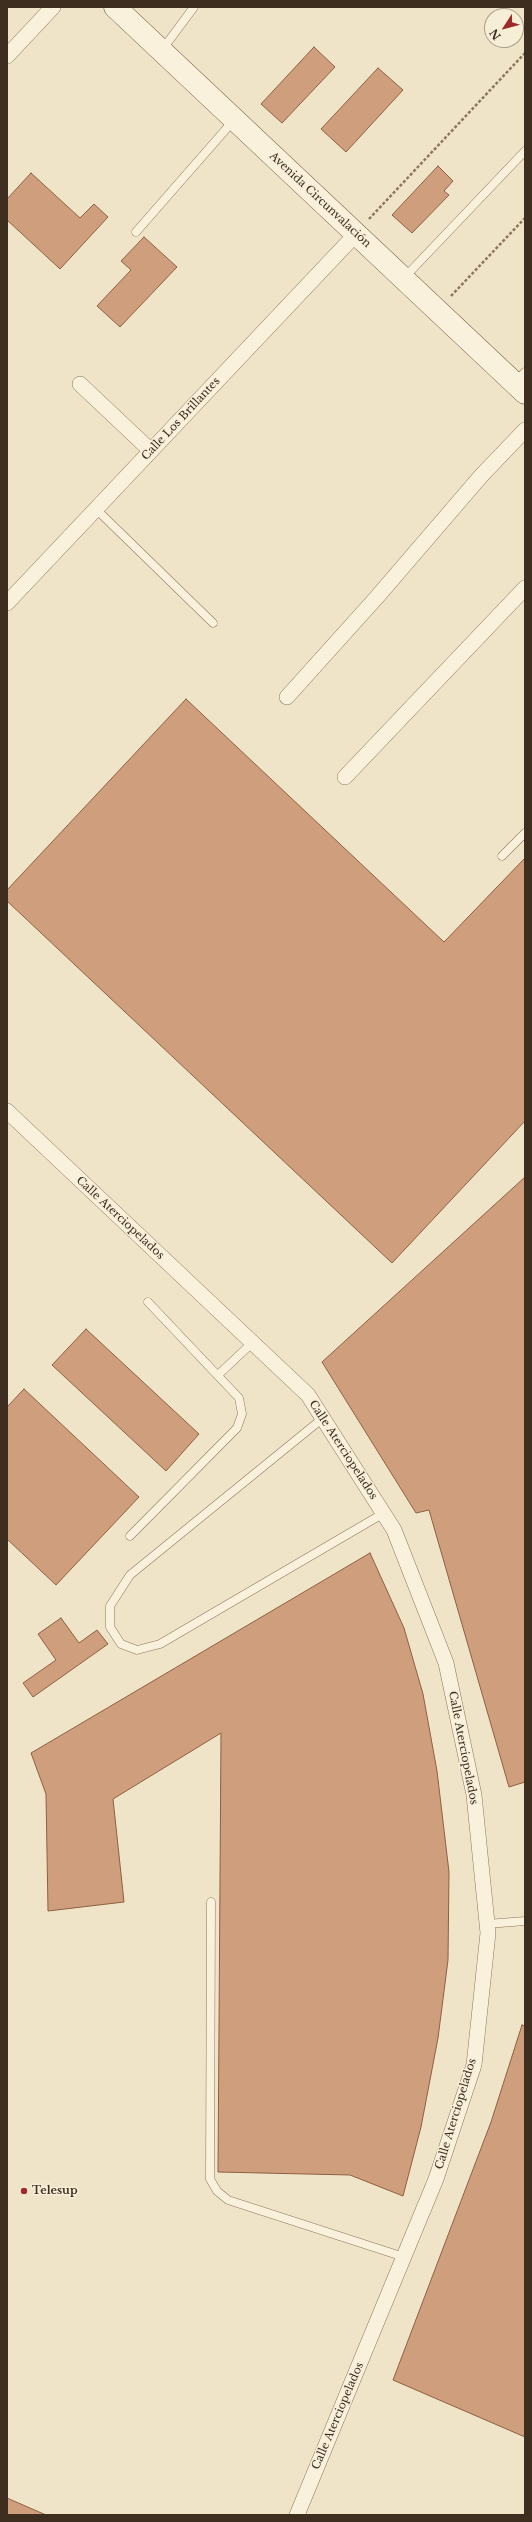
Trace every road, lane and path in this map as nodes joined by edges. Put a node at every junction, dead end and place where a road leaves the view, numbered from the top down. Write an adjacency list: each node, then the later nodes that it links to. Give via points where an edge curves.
1 (53, 7): 6 (street)
2 (115, 7): 4 (street, Avenida Circunvalación)
3 (194, 7): 4 (lane)
4 (161, 51): 7 (street, Avenida Circunvalación)
5 (525, 53): 11 (path)
6 (7, 56)
7 (235, 120): 10 (lane); 11 (street, Avenida Circunvalación)
8 (525, 151): 12 (lane)
9 (525, 218): 13 (path)
10 (136, 232)
11 (356, 234): 12 (street, Avenida Circunvalación); 17 (street, Calle Los Brillantes)
12 (403, 279): 13 (street, Avenida Circunvalación)
13 (437, 311): 14 (street, Avenida Circunvalación)
14 (521, 382)
15 (80, 384): 17 (street)
16 (525, 430): 22 (street, via 481,476 377,597)
17 (151, 451): 18 (street, Calle Los Brillantes)
18 (96, 509): 20 (street, Calle Los Brillantes); 21 (lane)
19 (525, 588): 23 (street)
20 (7, 603)
21 (213, 622)
22 (286, 697)
23 (345, 777)
24 (525, 833): 25 (lane)
25 (502, 856)
26 (7, 1111): 28 (street, Calle Aterciopelados)
27 (148, 1302): 29 (lane)
28 (252, 1343): 29 (lane); 30 (street, Calle Aterciopelados, via 308,1395)
29 (218, 1375): 32 (lane, via 239,1398 242,1414 237,1428)
30 (322, 1418): 31 (street, Calle Aterciopelados); 31 (lane, via 130,1575 110,1606 110,1627 121,1644 137,1650 160,1644)
31 (384, 1513): 35 (street, Calle Aterciopelados, via 394,1530 446,1663 474,1795)
32 (130, 1536)
33 (211, 1902): 36 (lane, via 210,2179 217,2191 228,2200)
34 (525, 1921): 35 (lane)
35 (487, 1924): 36 (street, Calle Aterciopelados, via 474,2065 436,2179)
36 (404, 2257): 37 (street, Calle Aterciopelados)
37 (297, 2515)

